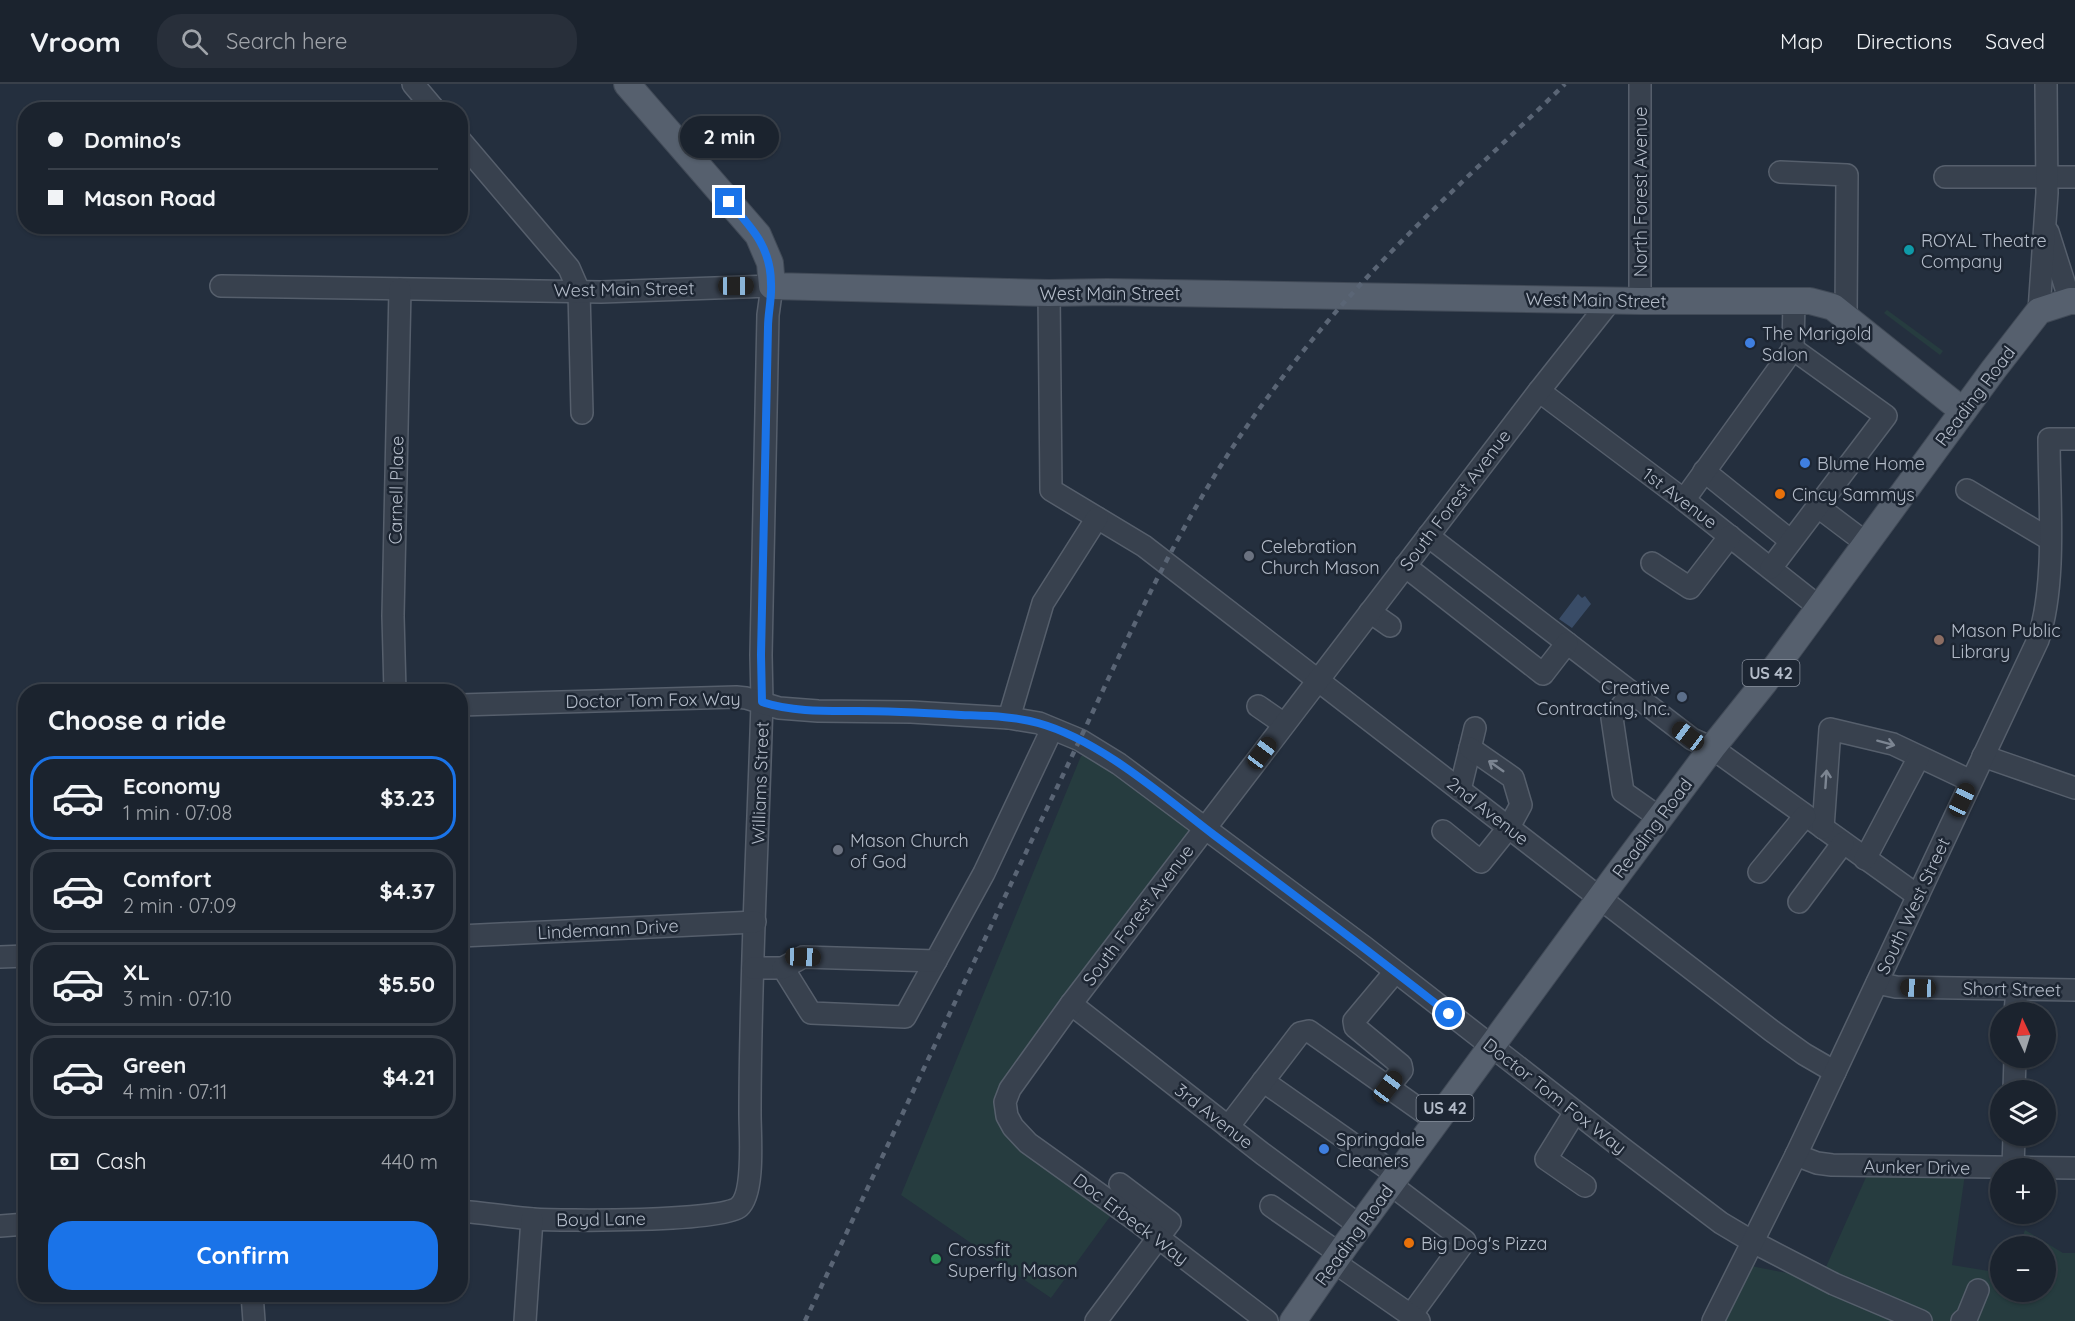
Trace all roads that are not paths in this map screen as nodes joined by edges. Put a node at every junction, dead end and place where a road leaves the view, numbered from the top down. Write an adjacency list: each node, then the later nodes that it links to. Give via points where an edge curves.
1 (413, 84): 5 (street)
2 (627, 84): 13 (main road, via 758,235 770,263)
3 (1640, 84): 18 (street, North Forest Avenue)
4 (2046, 84): 9 (street)
5 (428, 102)
6 (468, 149): 15 (street, via 569,268)
7 (1780, 172): 22 (street, via 1847,175)
8 (1945, 177): 9 (street)
9 (2046, 177): 10 (street); 11 (street)
10 (2075, 177)
11 (2044, 220): 20 (street); 21 (street)
12 (221, 286): 14 (street, West Main Street)
13 (772, 286): 15 (street, West Main Street); 16 (main road, West Main Street); 48 (street, Williams Street, via 768,315)
14 (400, 289): 15 (street, West Main Street); 46 (street, Carnell Place)
15 (579, 291): 26 (street)
16 (1049, 293): 17 (main road, West Main Street); 32 (street, 2nd Avenue, via 1051,490)
17 (1611, 300): 18 (main road, West Main Street); 24 (street, South Forest Avenue)
18 (1640, 301): 19 (main road, West Main Street)
19 (1794, 301): 22 (main road, West Main Street, via 1833,308); 23 (street)
20 (2072, 301): 21 (main road)
21 (2038, 311): 25 (main road, Reading Road / US 42)
22 (1846, 318): 25 (main road, West Main Street)
23 (1793, 349): 28 (street); 31 (street, via 1886,416)
24 (1539, 391): 30 (street, 1st Avenue); 33 (street, South Forest Avenue)
25 (1963, 411): 37 (main road, Reading Road / US 42)
26 (582, 413)
27 (2075, 439): 35 (street, South West Street, via 2049,439)
28 (1704, 471): 30 (street); 36 (street)
29 (1967, 490): 35 (street)
30 (1684, 500): 34 (street, 1st Avenue)
31 (1817, 506): 36 (street); 37 (street)
32 (1097, 518): 45 (street, 2nd Avenue, via 1144,546); 51 (street, via 1042,603)
33 (1428, 536): 39 (street, South Forest Avenue); 44 (street)
34 (1730, 536): 38 (street, via 1690,588); 40 (street, 1st Avenue)
35 (2049, 539): 56 (street, South West Street, via 2043,626)
36 (1791, 541): 40 (street)
37 (1866, 543): 41 (main road, Reading Road / US 42)
38 (1652, 563)
39 (1405, 566): 42 (street, South Forest Avenue); 44 (street, via 1543,674)
40 (1771, 568): 41 (street, 1st Avenue)
41 (1819, 607): 54 (main road, Reading Road / US 42)
42 (1370, 612): 43 (street); 45 (street, South Forest Avenue)
43 (1390, 626)
44 (1567, 643): 47 (street)
45 (1318, 680): 52 (street, South Forest Avenue); 59 (street, 2nd Avenue)
46 (395, 684)
47 (1632, 693): 54 (street, via 1692,739); 61 (street, via 1612,718 1623,792)
48 (762, 702): 49 (street, Doctor Tom Fox Way, via 736,697); 51 (street, Doctor Tom Fox Way, via 780,708 818,711); 72 (street, Williams Street)
49 (468, 705)
50 (1258, 706): 52 (street)
51 (1009, 718): 53 (street, Doctor Tom Fox Way)
52 (1284, 724): 63 (street, South Forest Avenue)
53 (1052, 729): 63 (street, Doctor Tom Fox Way, via 1111,759); 76 (street, via 984,873)
54 (1712, 748): 60 (street); 61 (main road, Reading Road / US 42)
55 (1919, 756): 57 (street); 64 (street, one-way to 55, via 1830,729 1893,744); 67 (street)
56 (1983, 756): 57 (street, South West Street); 58 (street)
57 (1971, 781): 69 (street, South West Street)
58 (2075, 788)
59 (1460, 790): 62 (street, 2nd Avenue); 62 (street, one-way to 59, via 1521,805 1513,777 1472,738)
60 (1805, 816): 64 (street); 68 (street)
61 (1660, 818): 70 (main road, Reading Road / US 42)
62 (1509, 827): 65 (street, via 1481,862); 70 (street, 2nd Avenue)
63 (1205, 828): 79 (street, Doctor Tom Fox Way); 84 (street, South Forest Avenue)
64 (1823, 828): 66 (street)
65 (1443, 831)
66 (1843, 843): 67 (street); 71 (street)
67 (1865, 859): 69 (street)
68 (1759, 872)
69 (1918, 896): 80 (street, South West Street)
70 (1600, 898): 85 (main road, Reading Road / US 42); 86 (street, 2nd Avenue, via 1772,1031)
71 (1798, 902)
72 (755, 922): 73 (street, Lindemann Drive); 77 (street, Williams Street)
73 (468, 936)
74 (18, 956): 75 (street)
75 (0, 957)
76 (936, 962): 78 (street, via 803,957); 78 (street, via 905,1017 811,1013)
77 (753, 968): 78 (street); 101 (street, Williams Street, via 750,1166)
78 (783, 968)
79 (1391, 968): 85 (street, Doctor Tom Fox Way); 88 (street, via 1354,1021 1355,1027 1401,1065 1402,1070)
80 (1876, 983): 81 (street, Short Street, via 1896,987); 86 (street, South West Street)
81 (2017, 990): 82 (street, Short Street); 83 (street)
82 (2075, 990)
83 (2016, 1002)
84 (1071, 1004): 89 (street, South Forest Avenue, via 1010,1089); 92 (street, 3rd Avenue)
85 (1490, 1046): 90 (street, Doctor Tom Fox Way); 91 (main road, Reading Road / US 42)
86 (1835, 1072): 93 (street, South West Street)
87 (1263, 1081): 88 (street, via 1300,1033 1309,1031); 92 (street); 97 (street)
88 (1388, 1087): 91 (street)
89 (1005, 1108): 107 (street, Doc Erbeck Way, via 1013,1127 1028,1143)
90 (1575, 1112): 99 (street, via 1546,1159); 108 (street, Doctor Tom Fox Way)
91 (1436, 1121): 97 (main road, Reading Road / US 42)
92 (1228, 1127): 106 (street, 3rd Avenue)
93 (1796, 1155): 94 (street, Aunker Drive, via 1832,1165); 108 (street, South West Street)
94 (1990, 1168)
95 (2056, 1168): 96 (street, Aunker Drive)
96 (2075, 1168)
97 (1393, 1180): 106 (main road, Reading Road / US 42); 112 (street, via 1465,1241)
98 (1120, 1184): 107 (street, via 1170,1222)
99 (1585, 1186)
100 (1271, 1206): 109 (street)
101 (740, 1207): 103 (street, Boyd Lane, via 730,1213 698,1217)
102 (468, 1212): 103 (street, Boyd Lane)
103 (532, 1218): 114 (street)
104 (18, 1225): 105 (street)
105 (0, 1226)
106 (1360, 1226): 109 (main road, Reading Road / US 42)
107 (1159, 1238): 115 (street); 116 (street, Doc Erbeck Way)
108 (1753, 1242): 118 (street, South West Street); 119 (street, Doctor Tom Fox Way, via 1834,1284)
109 (1337, 1258): 112 (street); 117 (main road, Reading Road / US 42)
110 (1978, 1290): 120 (street)
111 (253, 1302): 113 (street)
112 (1415, 1318)
113 (254, 1321)
114 (525, 1321)
115 (1096, 1321)
116 (1267, 1321)
117 (1293, 1321)
118 (1713, 1321)
119 (1921, 1321)
120 (1962, 1321)

